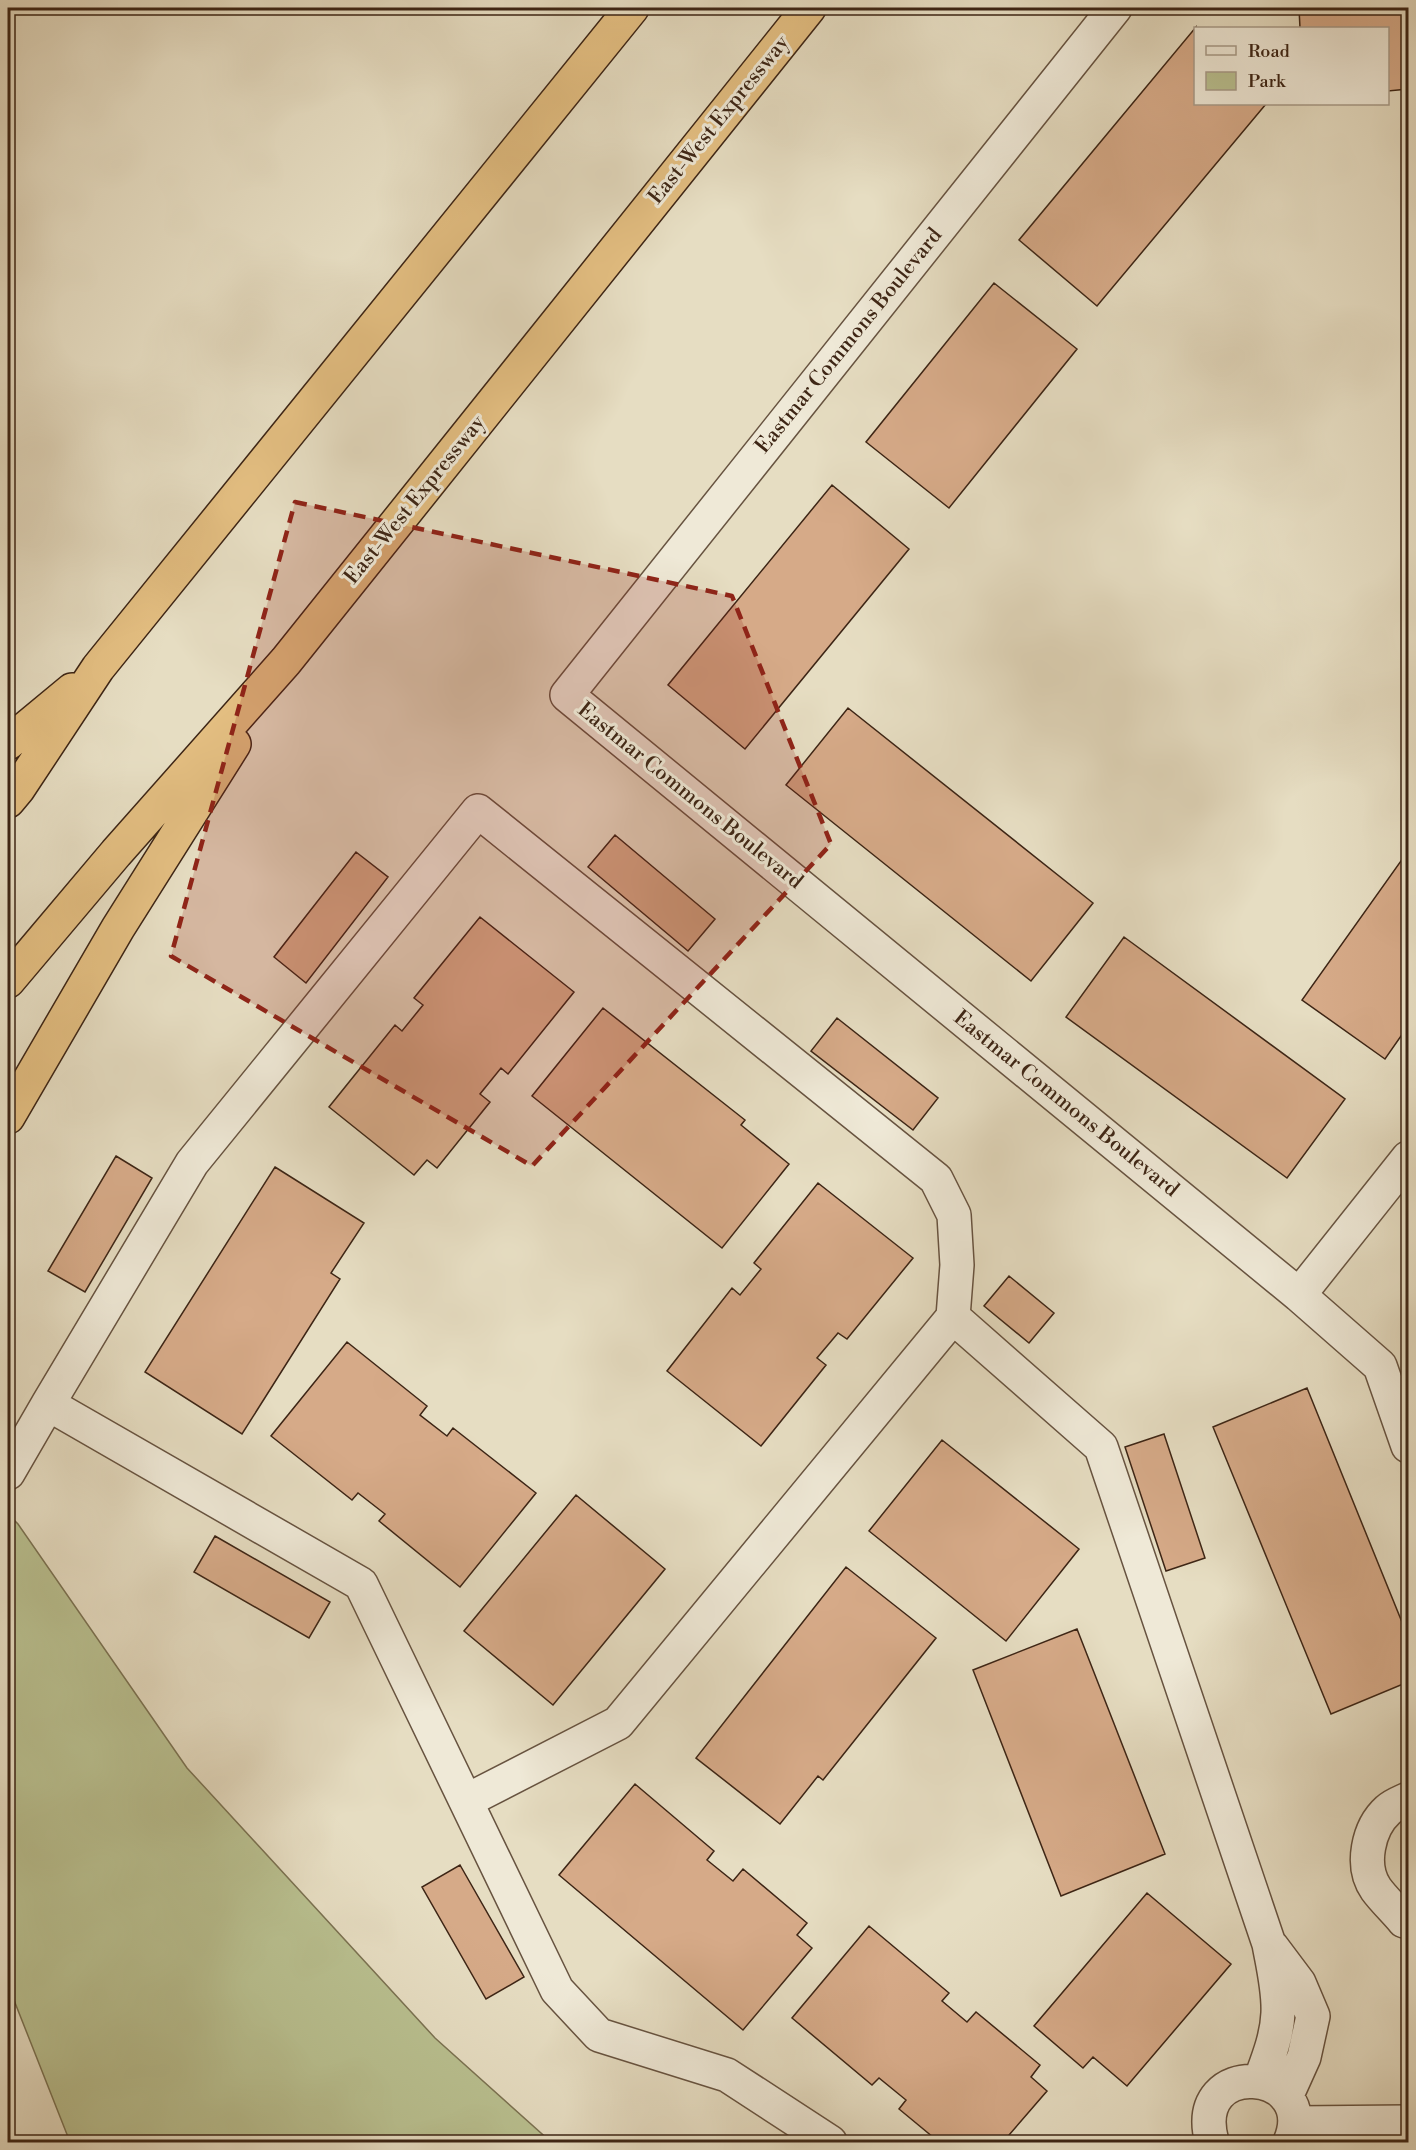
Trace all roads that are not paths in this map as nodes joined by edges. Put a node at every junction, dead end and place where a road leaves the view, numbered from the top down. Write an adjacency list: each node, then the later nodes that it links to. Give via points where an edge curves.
1 (632, 8): 5 (highway)
2 (809, 8): 4 (highway, East-West Expressway)
3 (1115, 8): 11 (lane, Eastmar Commons Boulevard, via 567,695)
4 (286, 661): 8 (highway, East-West Expressway); 9 (highway, via 118,928)
5 (98, 668): 6 (highway); 7 (highway)
6 (8, 743)
7 (8, 801)
8 (8, 981)
9 (8, 1117)
10 (1408, 1158): 11 (lane)
11 (1299, 1295): 14 (lane, Eastmar Commons Boulevard, via 1380,1366)
12 (953, 1317): 13 (lane, via 957,1264 954,1215 936,1179 478,811 192,1163); 17 (lane, via 618,1723); 19 (lane, via 1101,1448 1269,1944 1278,2013 1273,2044)
13 (48, 1404): 15 (lane); 17 (lane, via 361,1584)
14 (1408, 1446)
15 (8, 1473)
16 (1408, 1799): 18 (lane, via 1388,1809 1373,1831 1367,1854 1375,1887)
17 (466, 1801): 21 (lane, via 557,1989 599,2035 726,2075)
18 (1407, 1923)
19 (1283, 2111): 20 (lane); 22 (lane, via 1244,2080 1217,2097 1209,2111)
20 (1408, 2122)
21 (830, 2142)
22 (1212, 2142)

